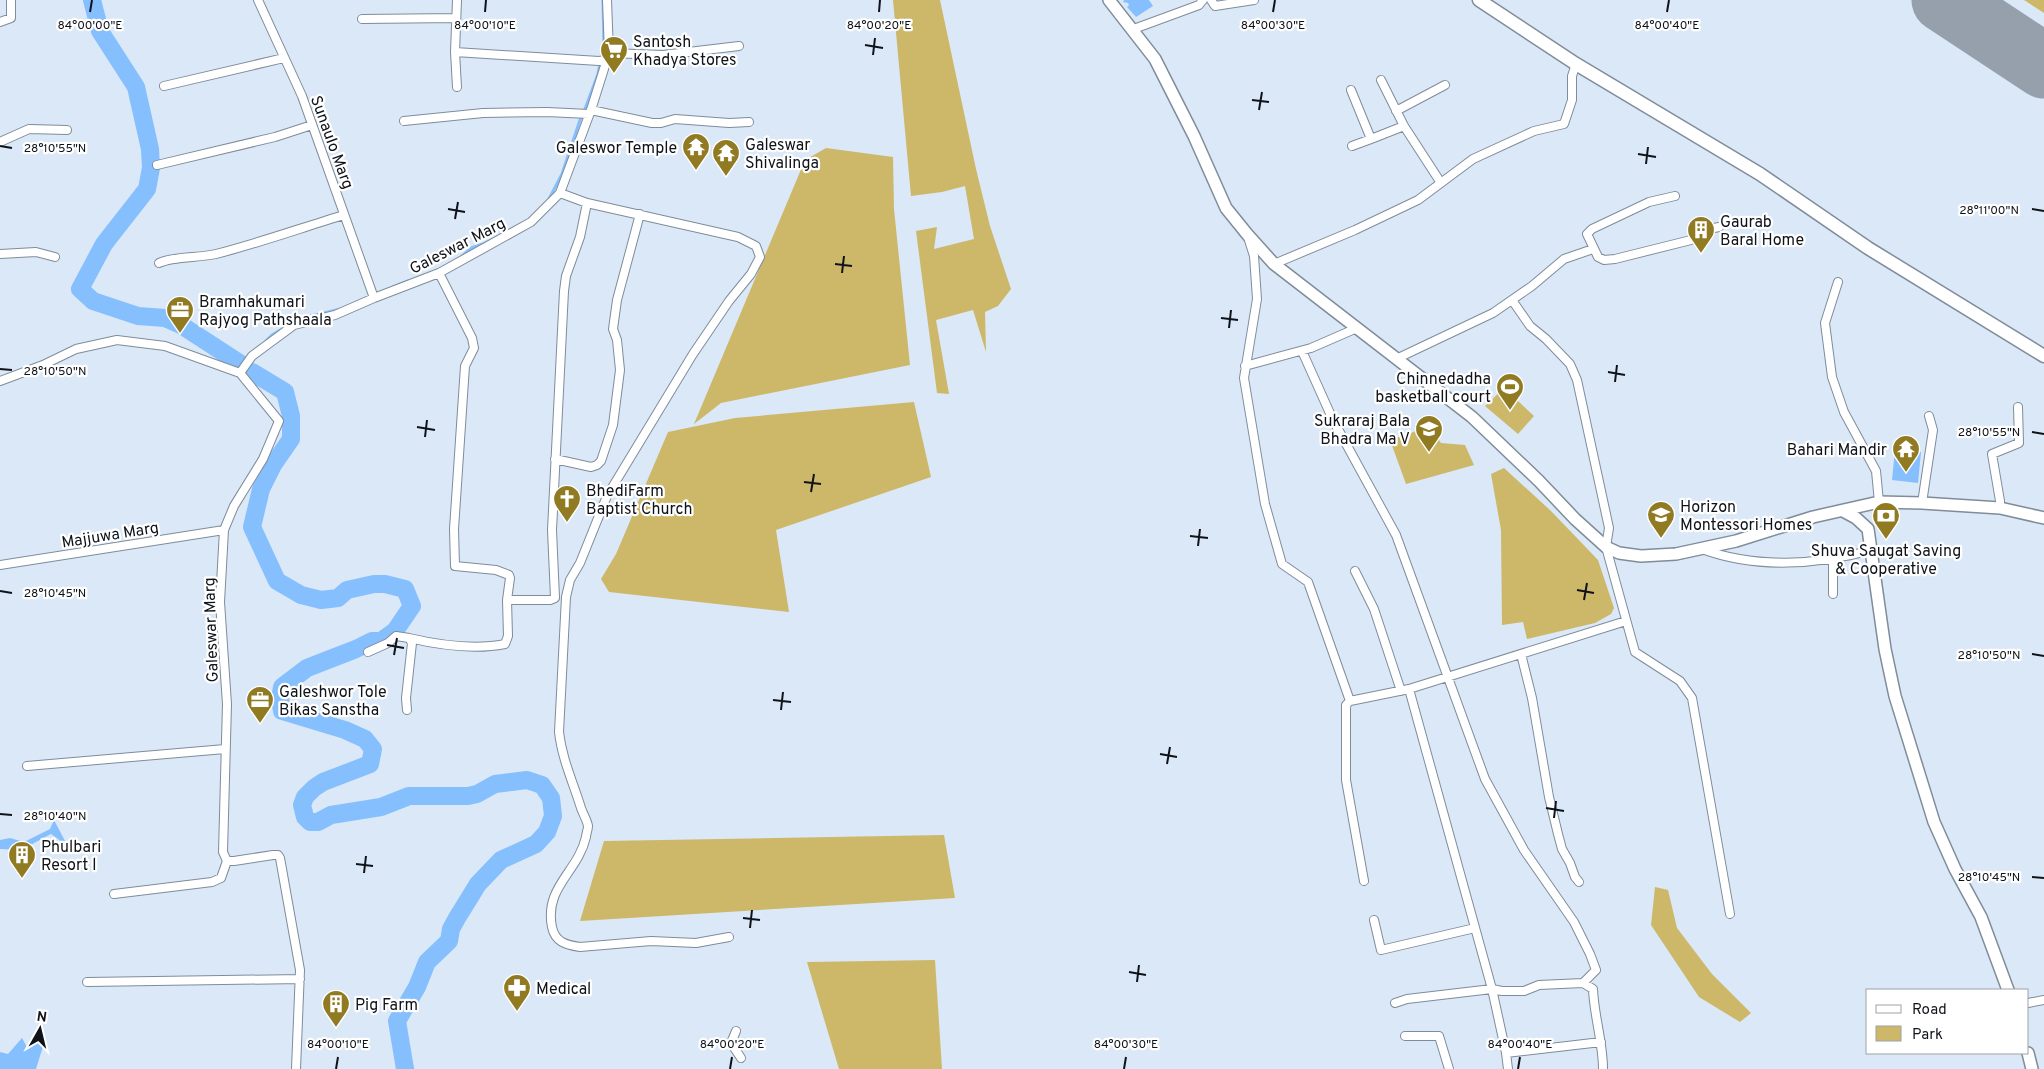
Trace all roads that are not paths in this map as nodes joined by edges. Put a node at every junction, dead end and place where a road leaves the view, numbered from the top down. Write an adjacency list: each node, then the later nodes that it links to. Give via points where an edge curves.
1 (11, 0): 12 (street, via 11,18)
2 (258, 0): 17 (street, Sunaulo Marg)
3 (457, 0): 10 (street)
4 (607, 0): 16 (street, Galeswar Marg)
5 (1109, 0): 13 (street)
6 (1203, 0): 13 (street, via 1198,5)
7 (1211, 0): 8 (street, via 1215,6)
8 (1254, 0)
9 (1479, 0): 18 (main road)
10 (456, 18): 11 (street); 15 (street)
11 (362, 19)
12 (0, 22)
13 (1131, 30): 42 (street, via 1155,59 1226,208)
14 (740, 46): 16 (street, via 663,55)
15 (455, 52): 16 (street, via 599,62); 22 (street)
16 (608, 57): 25 (street, Galeswar Marg)
17 (284, 58): 21 (street); 28 (street, Sunaulo Marg)
18 (1576, 64): 35 (street, via 1572,76 1572,100 1564,124 1534,131 1473,160); 54 (main road, via 1760,174 1868,248)
19 (1381, 80): 24 (street)
20 (1445, 85): 24 (street)
21 (164, 86)
22 (457, 86)
23 (1351, 90): 31 (street)
24 (1396, 111): 29 (street)
25 (590, 112): 26 (street, via 483,112); 27 (street, via 652,123 675,119 729,124); 36 (street, Galeswar Marg)
26 (404, 122)
27 (749, 122)
28 (312, 125): 34 (street); 40 (street, Sunaulo Marg)
29 (1404, 126): 31 (street); 35 (street)
30 (67, 130): 32 (street, via 29,129)
31 (1371, 138): 33 (street)
32 (0, 142)
33 (1352, 146)
34 (157, 165)
35 (1441, 183): 47 (street, via 1418,200)
36 (560, 193): 38 (street); 48 (street, Galeswar Marg, via 531,222)
37 (1675, 196): 43 (street, via 1649,202 1592,228 1587,234)
38 (587, 203): 39 (street); 61 (street, via 564,291)
39 (640, 214): 61 (street, via 617,300 613,329 620,370 613,425 601,461 591,467); 93 (street, via 738,237 756,246 760,257 694,354 607,496 570,580 566,597 559,732 561,751 588,827 583,848 554,896 550,916 552,931 559,942 580,948 652,941 696,943)
40 (344, 215): 46 (street, via 216,254 166,259); 50 (street, Sunaulo Marg)
41 (1719, 227): 43 (street, via 1691,240 1615,259 1598,257)
42 (1247, 234): 47 (street); 56 (street, via 1254,256 1257,299)
43 (1593, 248): 51 (street, via 1564,259)
44 (0, 254): 45 (street, via 36,252)
45 (55, 257)
46 (159, 263)
47 (1274, 264): 52 (street)
48 (439, 273): 50 (street, Galeswar Marg); 75 (street, via 474,348 465,366 455,566 496,570 509,575)
49 (1838, 282): 62 (street, via 1825,323 1832,377 1844,412 1876,471)
50 (374, 298): 57 (street, Galeswar Marg, via 335,315 294,325 252,356)
51 (1512, 300): 55 (street, via 1493,313); 68 (street, via 1530,326 1570,364 1577,380 1609,528)
52 (1357, 328): 53 (street); 55 (street)
53 (1302, 351): 56 (street); 80 (street, via 1333,420 1396,535)
54 (2044, 356)
55 (1396, 359): 68 (street, via 1472,417)
56 (1246, 366): 82 (street, via 1244,378 1265,504 1282,564 1308,582)
57 (240, 373): 58 (street, via 165,346 117,340 76,349); 67 (street, Galeswar Marg, via 279,421 264,459 234,506)
58 (0, 381)
59 (2018, 408): 64 (street, via 2019,443 1992,454)
60 (1929, 416): 63 (street, via 1933,430)
61 (555, 459): 75 (street, via 552,530 555,598)
62 (1880, 502): 63 (street); 65 (street)
63 (1922, 503): 64 (street)
64 (2000, 508): 66 (street)
65 (1842, 511): 69 (street); 70 (street, via 1868,529)
66 (2044, 518)
67 (224, 530): 72 (street, Majjuwa Marg); 84 (street, Galeswar Marg, via 220,602 227,704)
68 (1606, 547): 69 (street, via 1619,553 1641,556); 76 (street)
69 (1700, 549): 71 (street, via 1720,556 1766,562 1810,562)
70 (1872, 550): 71 (street); 98 (street, via 1895,696 1934,822 1981,917)
71 (1833, 558): 74 (street)
72 (0, 565)
73 (1355, 571): 81 (street, via 1374,609)
74 (1834, 594)
75 (507, 600): 77 (street, via 508,636 505,644 462,645)
76 (1626, 621): 79 (street); 90 (street, via 1635,652 1680,680 1692,698)
77 (409, 638): 78 (street, via 396,636); 83 (street, via 412,643)
78 (368, 652)
79 (1521, 654): 80 (street); 88 (street, via 1558,834)
80 (1448, 677): 81 (street); 96 (street, via 1485,779 1524,850 1574,922 1590,954 1596,970)
81 (1405, 690): 82 (street); 92 (street)
82 (1350, 701): 87 (street, via 1346,705 1345,717 1346,780)
83 (407, 710)
84 (225, 749): 85 (street); 86 (street, Galeswar Marg, via 223,852)
85 (27, 766)
86 (228, 860): 89 (street, via 221,878 212,882); 94 (street, via 234,862 273,855 280,858)
87 (1364, 881)
88 (1579, 882)
89 (114, 894)
90 (1730, 914)
91 (1374, 920): 92 (street, via 1382,950)
92 (1475, 928): 97 (street)
93 (729, 937)
94 (300, 979): 95 (street); 108 (street)
95 (86, 982)
96 (1583, 983): 97 (street, via 1539,985 1524,991); 104 (street, via 1594,989)
97 (1492, 989): 101 (street, via 1407,999); 105 (street)
98 (2008, 989)
99 (2044, 1000): 100 (street)
100 (2029, 1003)
101 (1395, 1004)
102 (736, 1031): 107 (street, via 731,1043)
103 (1405, 1036): 109 (street, via 1439,1036)
104 (1600, 1042): 105 (street); 111 (street)
105 (1506, 1053): 110 (street)
106 (2028, 1054): 112 (street)
107 (741, 1058)
108 (296, 1069)
109 (1450, 1069)
110 (1508, 1069)
111 (1602, 1069)
112 (2032, 1069)

